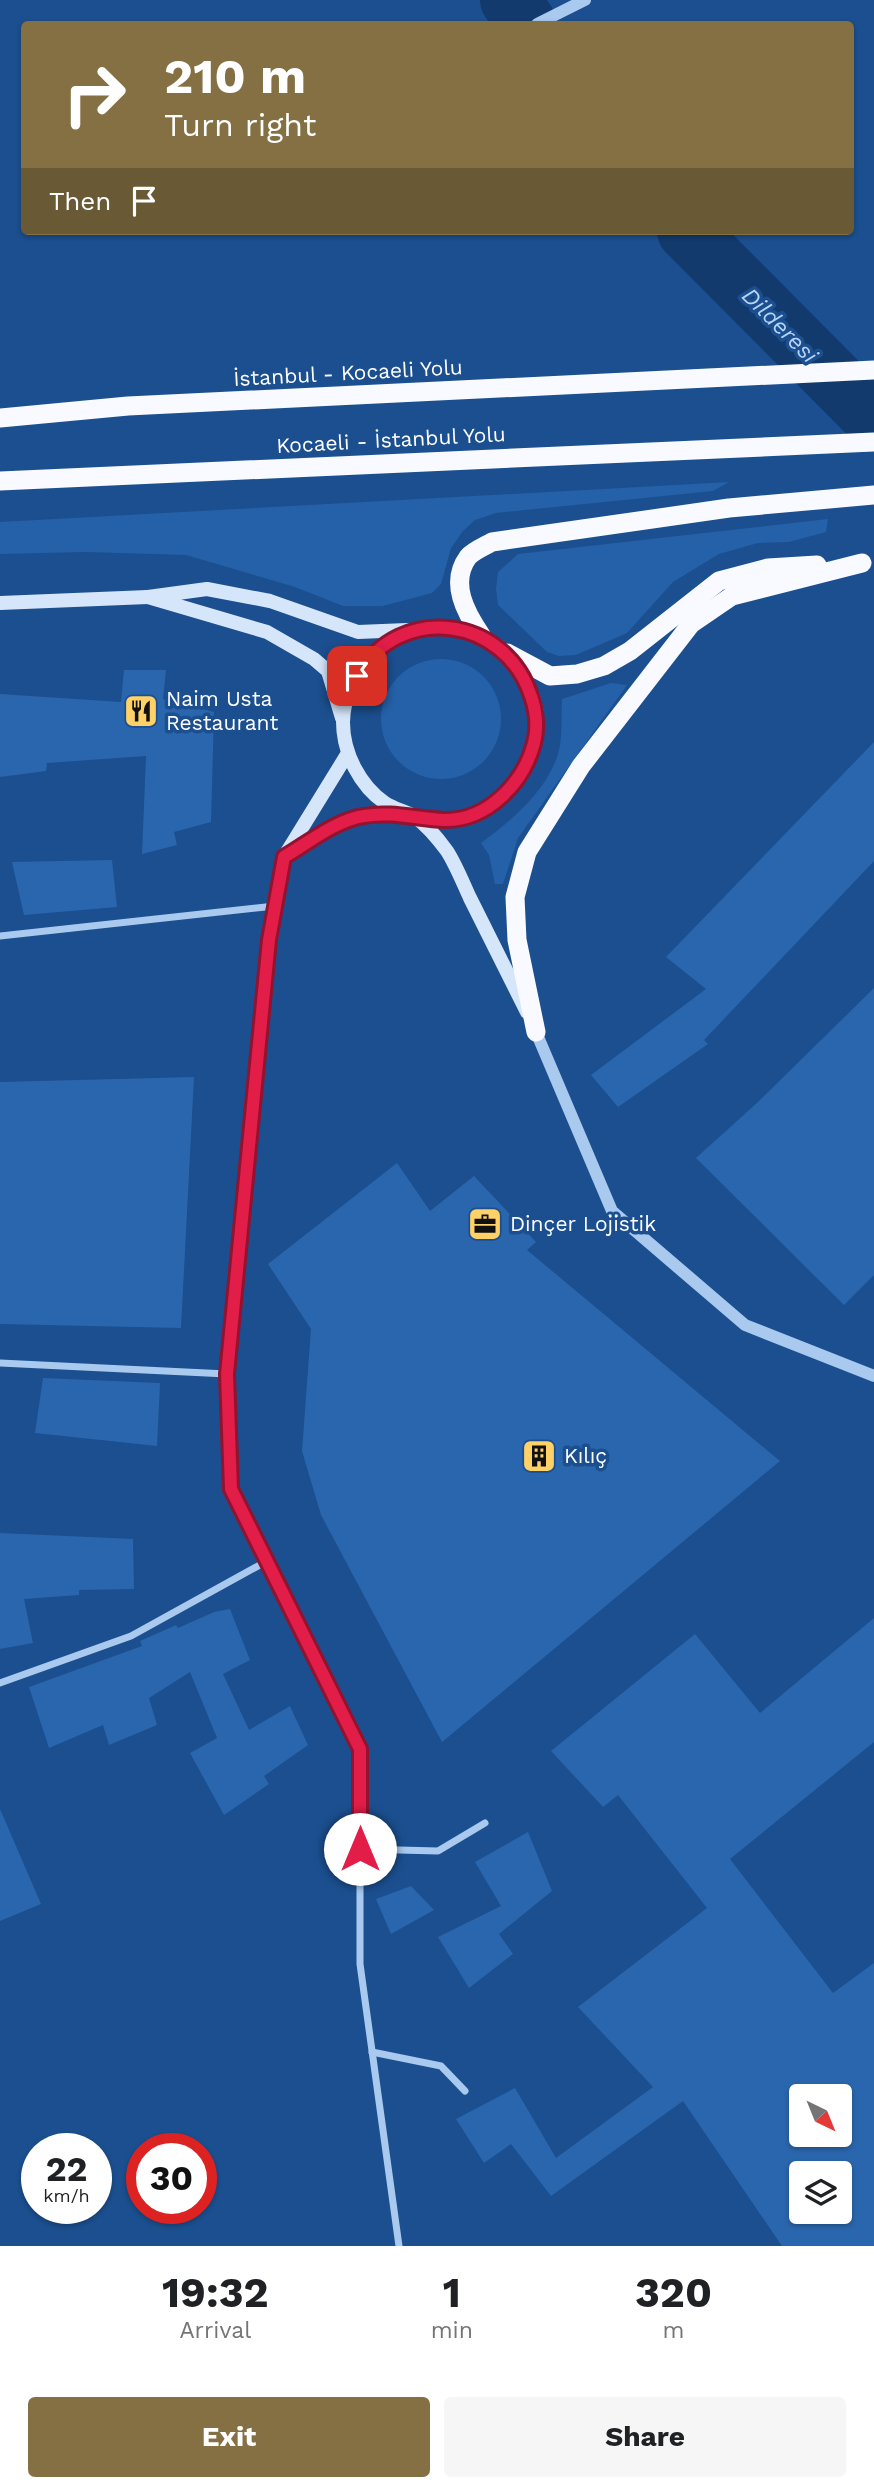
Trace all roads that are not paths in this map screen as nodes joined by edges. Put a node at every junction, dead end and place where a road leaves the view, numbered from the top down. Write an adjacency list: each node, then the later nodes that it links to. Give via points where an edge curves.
1 (585, 0): 2 (street)
2 (543, 21)
3 (874, 370): 4 (highway, İstanbul - Kocaeli Yolu, via 128,406)
4 (0, 418)
5 (874, 442): 6 (highway, Kocaeli - İstanbul Yolu)
6 (0, 481)
7 (874, 495): 12 (highway, via 729,508 492,542 468,556 459,583 465,612)
8 (868, 563): 13 (highway, via 768,568 719,581 630,651 577,674 550,676); 20 (highway, via 732,596 691,624 581,766 527,852 516,897 516,940)
9 (148, 597): 10 (main road); 11 (main road, via 207,589 270,601 358,632); 14 (main road, via 267,632 314,659 328,671)
10 (0, 603)
11 (419, 629): 12 (main road, via 450,628); 14 (main road, via 390,641 365,662 349,690)
12 (481, 635): 13 (main road)
13 (507, 653): 16 (main road, via 526,679 536,709 535,740 525,770 505,795 478,812 447,820)
14 (343, 722): 15 (main road)
15 (348, 753): 16 (main road, via 362,782 386,804); 17 (main road)
16 (415, 817): 17 (main road, via 364,816); 20 (main road, via 447,851)
17 (284, 857): 18 (street)
18 (275, 906): 19 (street); 22 (street)
19 (0, 936)
20 (536, 1032): 23 (street, via 612,1211 745,1325)
21 (0, 1363): 22 (street)
22 (227, 1374): 24 (street, via 231,1489)
23 (874, 1376)
24 (267, 1561): 25 (street, via 131,1636); 27 (street, via 360,1749)
25 (0, 1683)
26 (485, 1823): 27 (street, via 438,1851)
27 (360, 1849): 28 (street, via 360,1964)
28 (372, 2052): 29 (street, via 441,2066); 30 (street)
29 (465, 2091)
30 (399, 2246)

